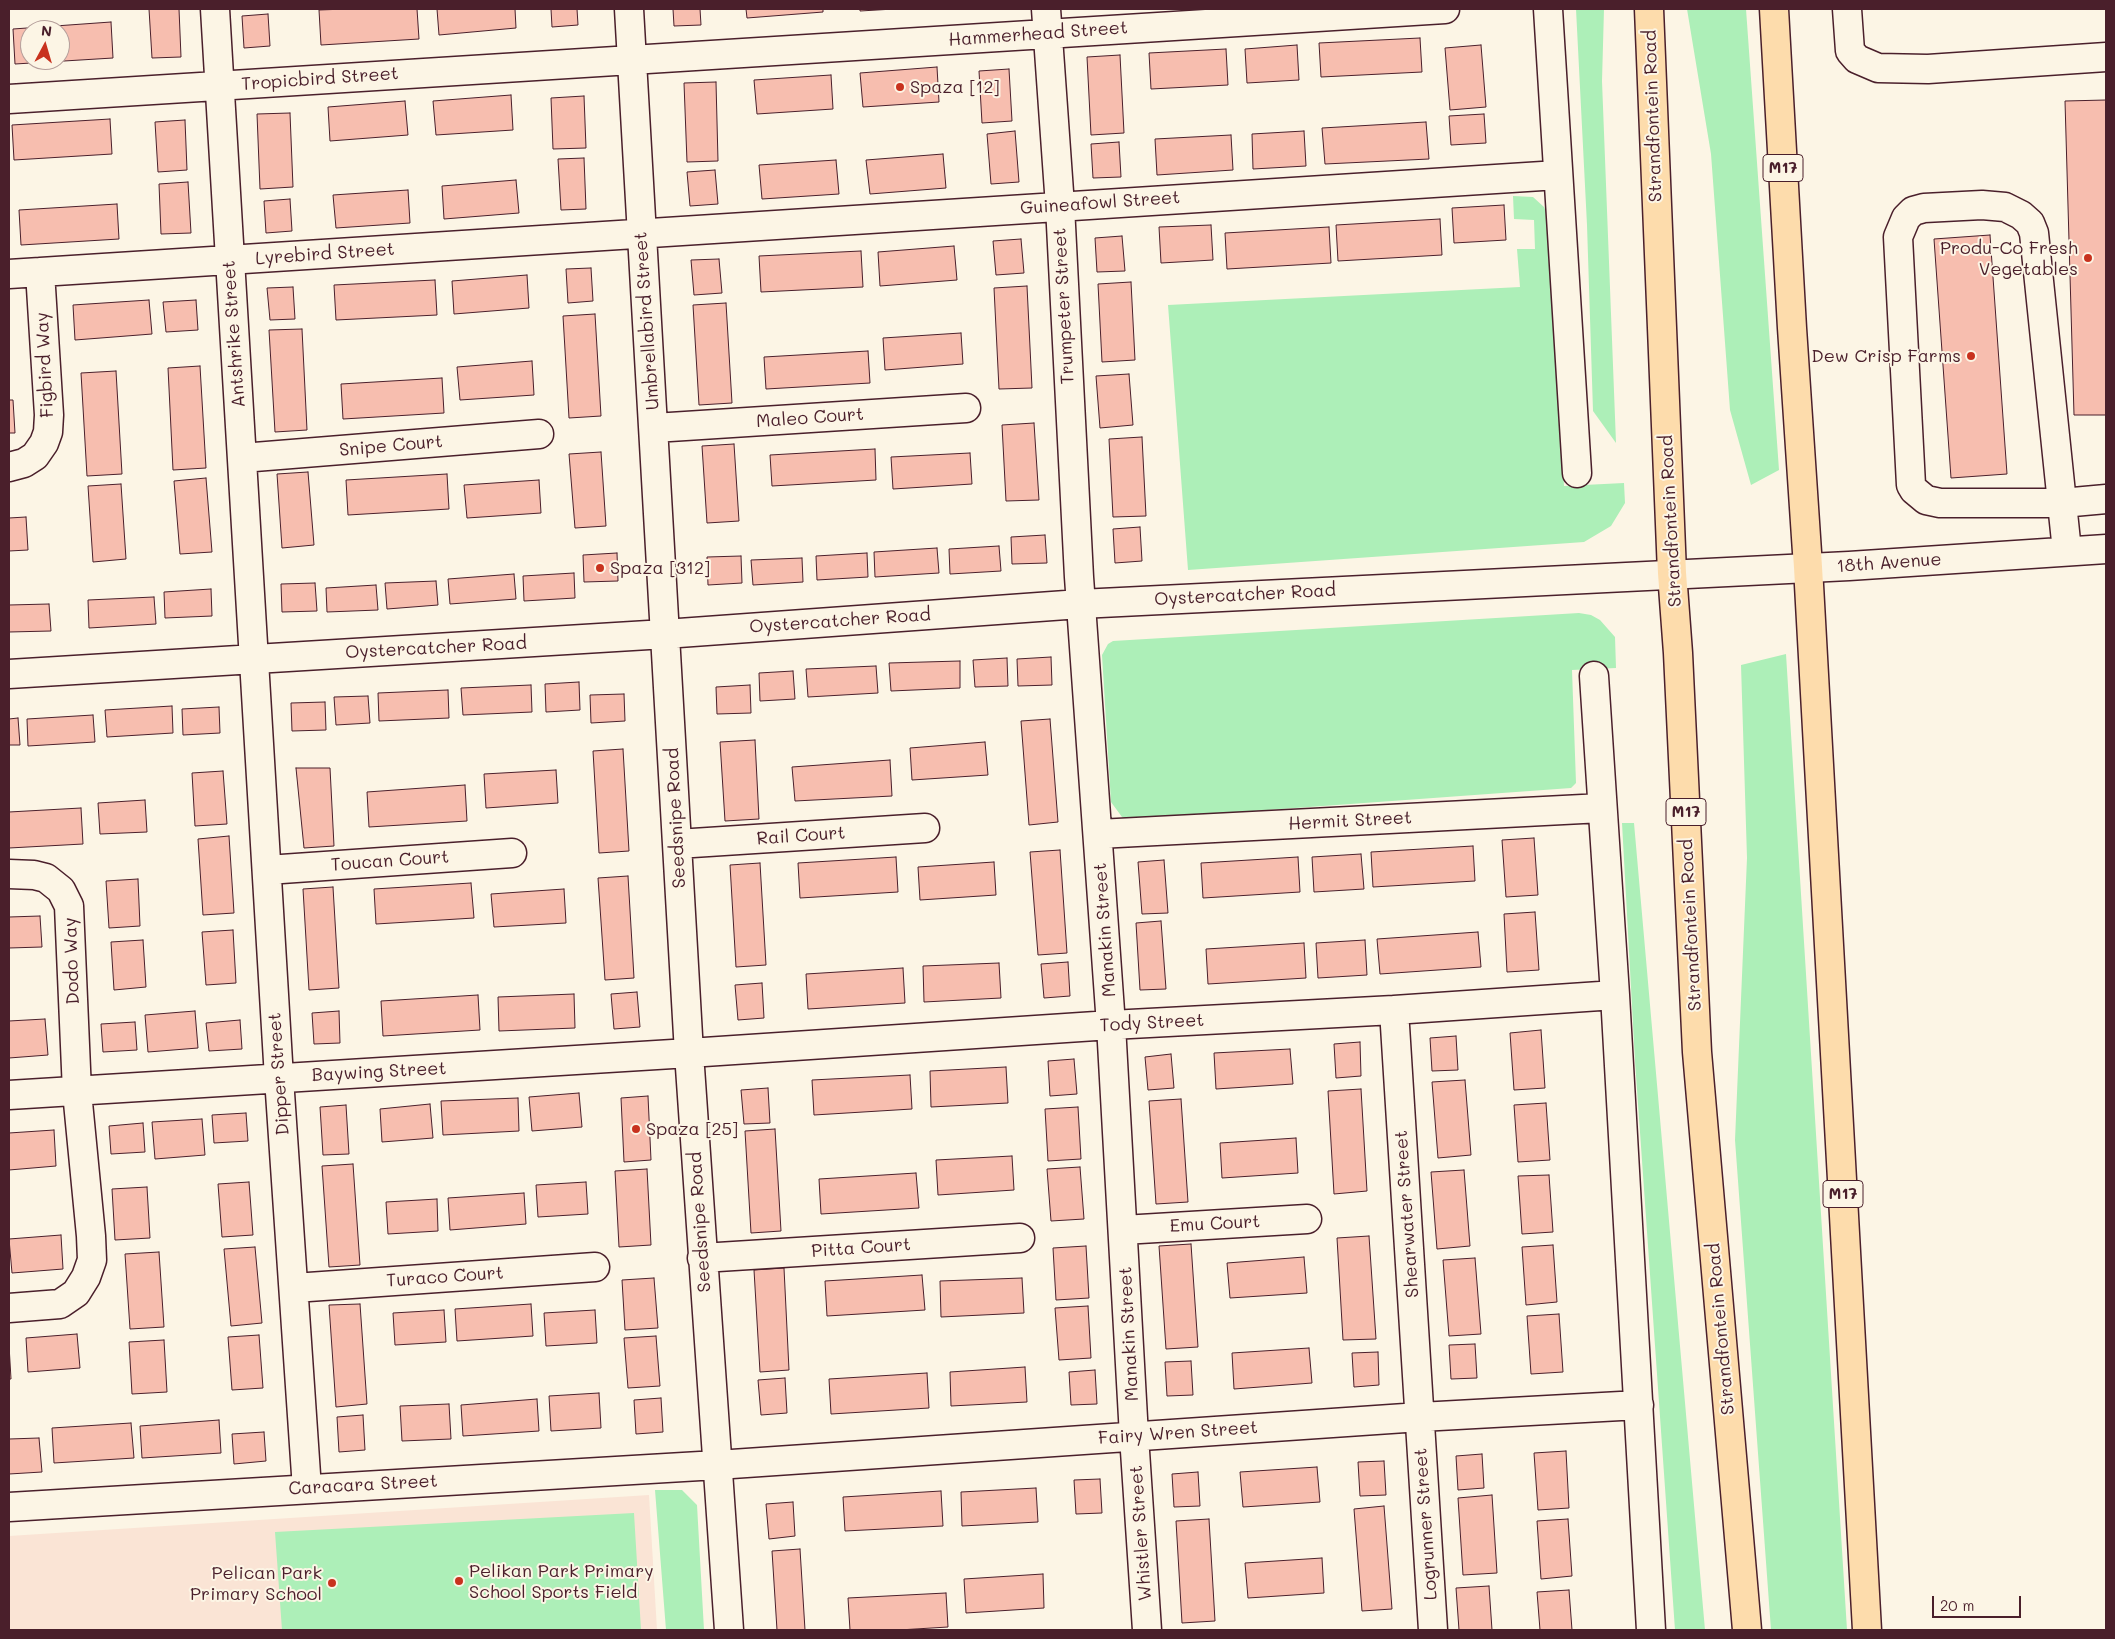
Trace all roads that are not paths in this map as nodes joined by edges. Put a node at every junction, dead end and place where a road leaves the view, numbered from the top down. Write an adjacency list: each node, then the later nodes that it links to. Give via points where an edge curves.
1 (215, 9): 12 (street, Antshrike Street)
2 (629, 9): 11 (street, Umbrellabird Street)
3 (1444, 9): 8 (street, Hammerhead Street)
4 (1548, 9): 14 (street)
5 (1649, 9): 31 (main road, Strandfontein Road / M17)
6 (1774, 9): 30 (main road, M17)
7 (1847, 9): 10 (street, via 1850,51 1857,59 1878,68 1928,69)
8 (1328, 12): 9 (street, Hammerhead Street)
9 (1047, 21): 11 (street, Hammerhead Street); 15 (street, Trumpeter Street)
10 (2106, 57)
11 (632, 59): 12 (street, Tropicbird Street); 16 (street, Umbrellabird Street)
12 (220, 85): 13 (street, Tropicbird Street); 17 (street, Antshrike Street)
13 (9, 99)
14 (1558, 175): 15 (street, Guineafowl Street); 25 (street)
15 (1060, 206): 16 (street, Guineafowl Street); 32 (street, Trumpeter Street)
16 (642, 234): 17 (street, Lyrebird Street); 21 (street, Umbrellabird Street)
17 (229, 260): 18 (street, Lyrebird Street); 23 (street, Antshrike Street)
18 (40, 272): 19 (street, Lyrebird Street); 24 (street, Figbird Way, via 48,432 35,456)
19 (9, 274)
20 (966, 408): 21 (street, Maleo Court)
21 (654, 428): 33 (street, Umbrellabird Street)
22 (539, 434): 23 (street, Snipe Court)
23 (242, 458): 34 (street, Antshrike Street)
24 (9, 467)
25 (1577, 473)
26 (2106, 500): 27 (street)
27 (2062, 503): 27 (street, via 2034,233 2030,223 2005,207 1912,211 1898,237 1911,485 1919,495 1940,503); 29 (street)
28 (2106, 549): 29 (street, 18th Avenue)
29 (2067, 551): 30 (street, 18th Avenue)
30 (1808, 567): 31 (street, 18th Avenue); 69 (main road, M17)
31 (1672, 573): 32 (street, Oystercatcher Road); 68 (main road, Strandfontein Road / M17, via 1697,1052)
32 (1080, 604): 33 (street, Oystercatcher Road); 39 (street, Manakin Street)
33 (665, 634): 34 (street, Oystercatcher Road); 40 (street, Seedsnipe Road)
34 (254, 659): 35 (street, Oystercatcher Road); 42 (street, Dipper Street)
35 (9, 674)
36 (1594, 676): 37 (street)
37 (1602, 808): 39 (street, Hermit Street); 44 (street)
38 (926, 828): 40 (street, Rail Court)
39 (1098, 834): 46 (street, Manakin Street)
40 (677, 844): 47 (street, Seedsnipe Road)
41 (512, 853): 42 (street, Toucan Court)
42 (267, 870): 48 (street, Dipper Street)
43 (9, 874): 49 (street, Dodo Way, via 46,878 61,890 69,906)
44 (1615, 995): 45 (street, Tody Street); 58 (street)
45 (1394, 1010): 46 (street, Tody Street); 59 (street, Shearwater Street)
46 (1111, 1025): 47 (street, Tody Street); 52 (street, Manakin Street)
47 (689, 1054): 48 (street, Baywing Street); 54 (street, Seedsnipe Road)
48 (279, 1078): 49 (street, Baywing Street); 56 (street, Dipper Street)
49 (77, 1092): 50 (street, Baywing Street); 57 (street, Dodo Way, via 92,1260 76,1293 60,1304)
50 (9, 1095)
51 (1307, 1219): 52 (street, Emu Court)
52 (1123, 1230): 60 (street, Manakin Street)
53 (1020, 1238): 54 (street, Pitta Court)
54 (702, 1258): 61 (street, Seedsnipe Road)
55 (595, 1267): 56 (street, Turaco Court)
56 (294, 1288): 62 (street, Dipper Street)
57 (9, 1308)
58 (1639, 1405): 59 (street, Fairy Wren Street); 67 (street)
59 (1420, 1417): 60 (street, Fairy Wren Street); 66 (street, Logrunner Street)
60 (1134, 1436): 61 (street, Fairy Wren Street); 65 (street, Whistler Street)
61 (717, 1465): 62 (street, Caracara Street); 64 (street, Seedsnipe Road)
62 (307, 1489): 63 (street, Caracara Street)
63 (9, 1507)
64 (729, 1630)
65 (1147, 1630)
66 (1433, 1630)
67 (1651, 1630)
68 (1747, 1630)
69 (1867, 1630)

